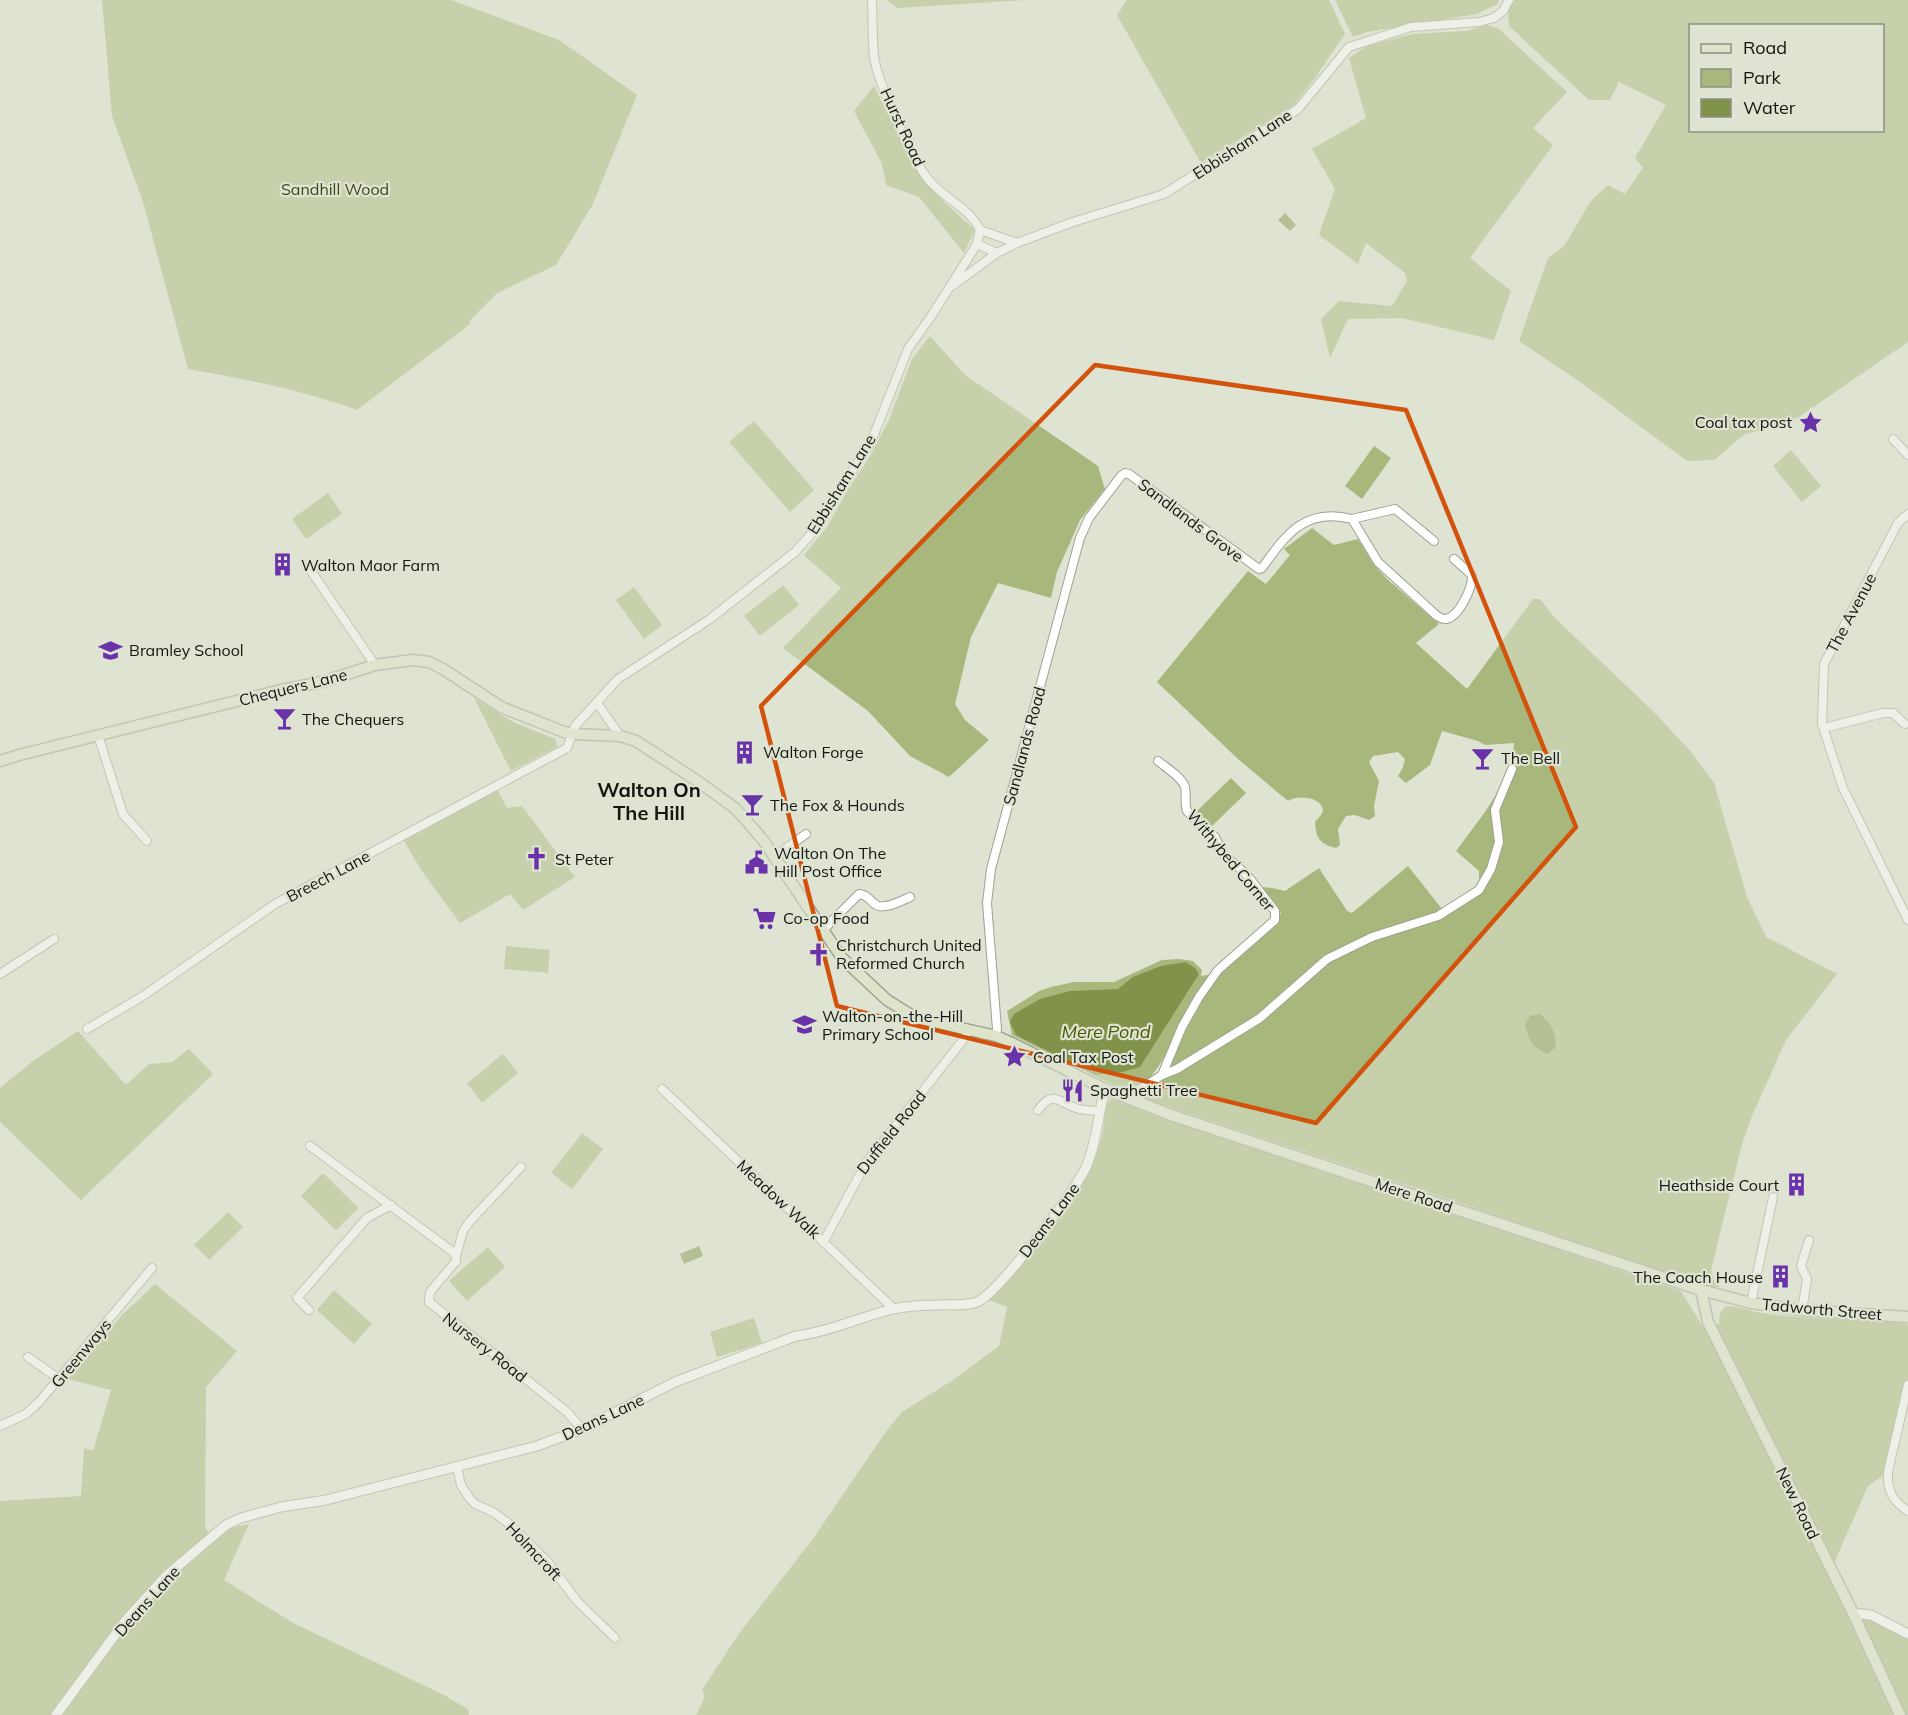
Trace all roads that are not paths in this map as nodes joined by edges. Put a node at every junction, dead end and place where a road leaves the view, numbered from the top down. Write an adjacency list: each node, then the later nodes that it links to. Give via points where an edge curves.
1 (872, 0): 3 (street, Hurst Road, via 874,58 905,138 927,177 975,218)
2 (1509, 0): 4 (street, Ebbisham Lane, via 1494,18 1412,27 1349,47 1298,109 1164,194)
3 (980, 230): 4 (street); 5 (street, Ebbisham Lane)
4 (1017, 243): 6 (street, Ebbisham Lane)
5 (977, 244): 6 (street); 7 (street, Ebbisham Lane)
6 (998, 253): 7 (street, Ebbisham Lane)
7 (948, 288): 17 (street, Ebbisham Lane, via 908,349 871,442 812,533 795,552 710,619 618,679)
8 (1893, 439): 9 (street)
9 (1908, 455)
10 (1125, 473): 12 (street, Sandlands Grove, via 1256,568 1262,568 1301,524 1324,515); 36 (street, Sandlands Road, via 1089,518 1080,538 991,869 987,903)
11 (1908, 514): 19 (street, The Avenue, via 1898,523 1824,664)
12 (1353, 519): 13 (street, via 1395,509); 14 (street, via 1378,562 1442,618 1450,617 1467,598 1472,581 1472,575)
13 (1434, 541)
14 (1454, 559)
15 (309, 568): 16 (street)
16 (375, 665): 20 (main road, Chequers Lane, via 429,662 501,707); 21 (main road, Chequers Lane, via 322,682)
17 (597, 703): 20 (street, Ebbisham Lane, via 575,726); 22 (street)
18 (1905, 724): 19 (street, via 1893,713 1883,713)
19 (1824, 728): 30 (street, The Avenue, via 1843,788)
20 (573, 734): 22 (main road, Chequers Lane); 34 (street, Breech Lane, via 567,748 267,909 143,996)
21 (98, 735): 23 (main road, Chequers Lane); 27 (street, via 123,814)
22 (620, 736): 28 (main road, Mere Road, via 636,741 724,801)
23 (0, 761)
24 (1158, 761): 37 (street, Withybed Corner, via 1183,783 1187,811 1215,837 1222,854 1254,883 1277,916 1218,970 1182,1027)
25 (1512, 768): 37 (street, via 1495,810 1499,842 1479,890 1438,916 1372,937 1327,959 1260,1018)
26 (806, 834): 28 (street)
27 (147, 841)
28 (775, 856): 31 (main road, Mere Road)
29 (910, 897): 31 (street, via 885,907 859,894)
30 (1908, 920)
31 (824, 929): 35 (main road, Mere Road, via 842,958 887,1000 916,1018)
32 (54, 939): 33 (street)
33 (0, 974)
34 (87, 1029)
35 (968, 1030): 36 (main road, Mere Road); 48 (street, Duffield Road, via 866,1163)
36 (996, 1036): 39 (main road, Mere Road)
37 (1162, 1075): 40 (street)
38 (662, 1089): 48 (street, Meadow Walk)
39 (1105, 1089): 40 (main road, Mere Road); 42 (street, Deans Lane)
40 (1127, 1098): 51 (main road, Mere Road)
41 (1038, 1110): 42 (street, via 1052,1099 1082,1110)
42 (1098, 1110): 53 (street, Deans Lane, via 1094,1141 1078,1182 1026,1252 988,1294 965,1304)
43 (310, 1146): 46 (street)
44 (521, 1167): 49 (street, Nursery Road, via 470,1221)
45 (1773, 1197): 52 (street)
46 (391, 1204): 49 (street); 54 (street, via 367,1218 297,1298)
47 (1809, 1240): 55 (street, via 1801,1266 1807,1279)
48 (824, 1241): 53 (street, Meadow Walk)
49 (456, 1256): 61 (street, Nursery Road, via 430,1292 429,1302 567,1412)
50 (152, 1268): 58 (street, Greenways)
51 (1701, 1290): 52 (main road, Tadworth Street); 64 (main road, New Road, via 1708,1322)
52 (1751, 1303): 55 (main road, Tadworth Street)
53 (894, 1309): 61 (street, Deans Lane, via 758,1349 675,1382)
54 (309, 1310)
55 (1802, 1310): 56 (main road, Tadworth Street)
56 (1908, 1317)
57 (28, 1357): 58 (street)
58 (59, 1379): 60 (street, Greenways, via 26,1414)
59 (1908, 1385): 63 (street, via 1887,1484 1890,1494)
60 (0, 1426)
61 (582, 1429): 62 (street, Deans Lane, via 537,1446)
62 (457, 1467): 66 (street, Holmcroft, via 461,1485 470,1499 508,1523); 67 (street, Deans Lane, via 326,1500 281,1507 226,1525 166,1576 140,1605)
63 (1908, 1511)
64 (1853, 1613): 65 (street, via 1871,1615); 68 (main road, New Road)
65 (1908, 1634)
66 (615, 1638)
67 (56, 1715)
68 (1899, 1715)

